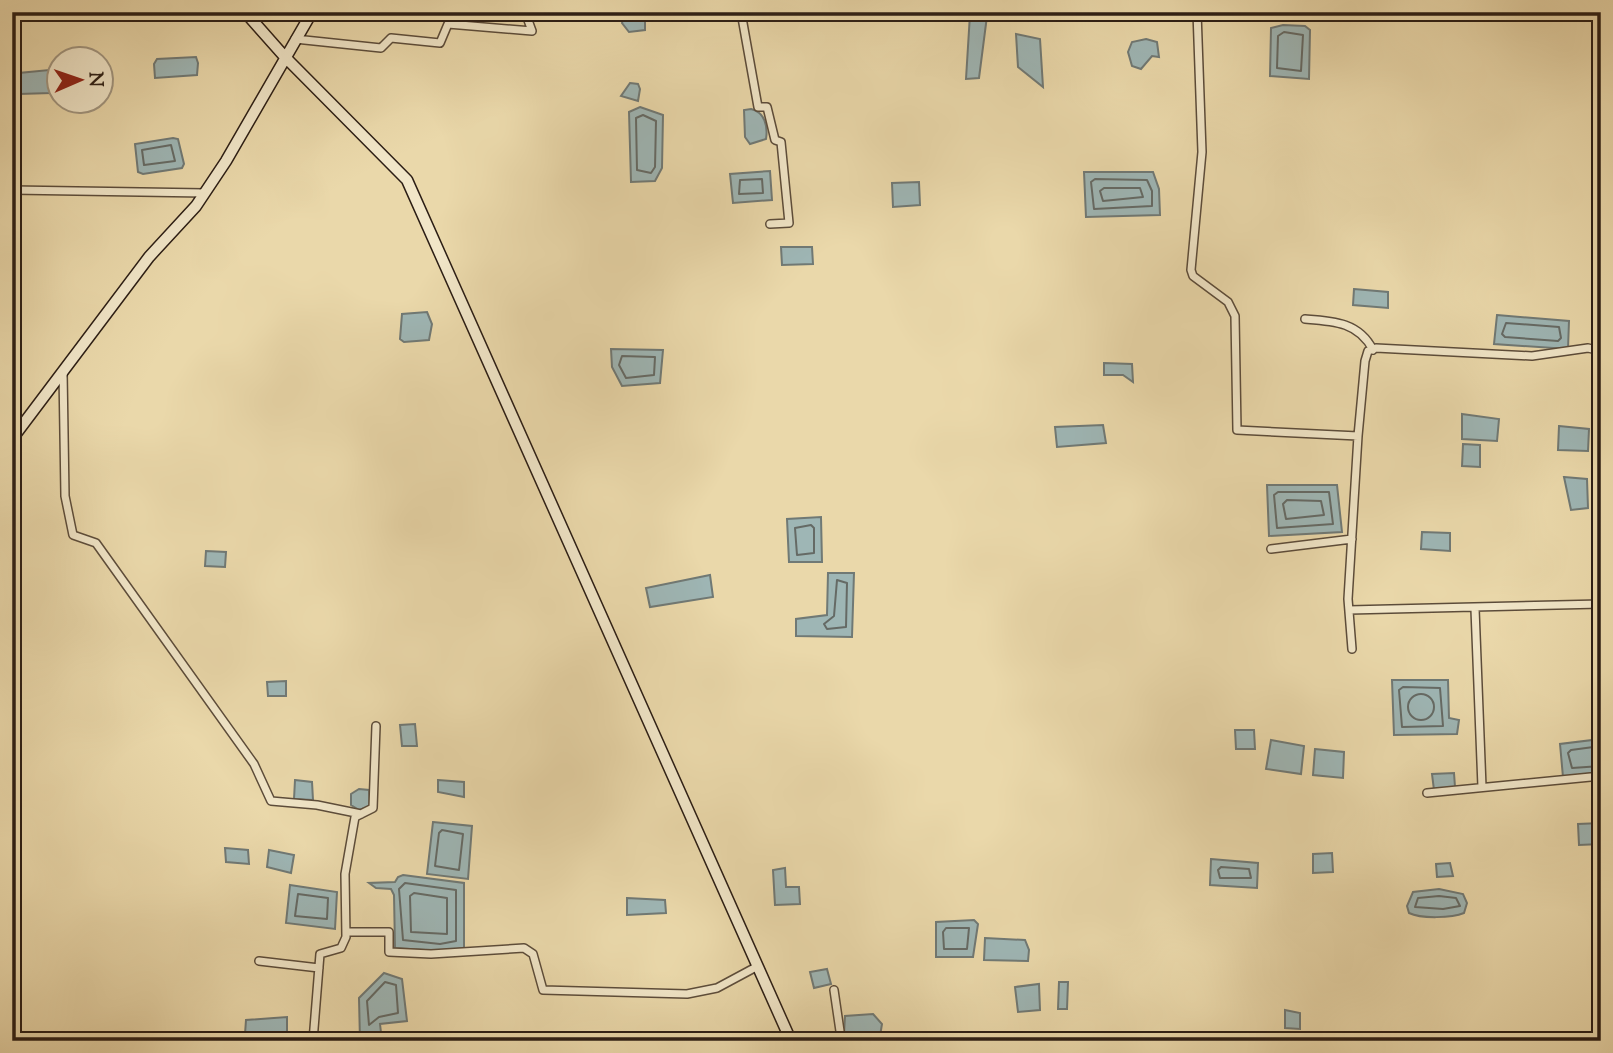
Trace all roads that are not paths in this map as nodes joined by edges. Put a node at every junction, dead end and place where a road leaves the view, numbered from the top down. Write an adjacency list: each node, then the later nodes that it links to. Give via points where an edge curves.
1 (245, 12): 9 (street)
2 (312, 12): 8 (street)
3 (525, 12): 8 (street, via 532,31 448,24 440,44 391,38 381,48)
4 (741, 12): 12 (street, via 758,107 767,107 775,140 781,142 789,223)
5 (1197, 12): 17 (street, via 1202,152 1191,270 1228,302 1235,316 1235,426 1242,432)
6 (1227, 12): 7 (street)
7 (1284, 12)
8 (295, 39): 9 (street)
9 (284, 56): 11 (street); 32 (street, via 407,180)
10 (12, 190): 11 (street)
11 (205, 193): 16 (street, via 149,257)
12 (770, 224)
13 (1305, 319): 14 (street, via 1345,323)
14 (1373, 350): 15 (street, via 1532,356 1588,348); 17 (street, via 1368,351 1365,362)
15 (1601, 351)
16 (63, 371): 18 (street); 29 (street, via 65,496 73,535 96,543 254,764 271,801 317,804)
17 (1358, 436): 19 (street)
18 (12, 439)
19 (1352, 539): 20 (street); 23 (street)
20 (1271, 549)
21 (1601, 604): 22 (street)
22 (1475, 609): 23 (street); 27 (street)
23 (1349, 610): 24 (street)
24 (1352, 649)
25 (376, 726): 29 (street, via 373,808)
26 (1601, 776): 27 (street)
27 (1482, 788): 28 (street)
28 (1427, 793)
29 (361, 814): 30 (street, via 355,817 345,874)
30 (346, 932): 32 (street, via 389,932 389,952 524,948 533,954 543,990 687,994 717,988); 33 (street, via 341,948 320,954)
31 (259, 961): 33 (street)
32 (758, 966): 36 (street)
33 (319, 968): 35 (street)
34 (834, 990): 37 (street, via 841,1031)
35 (313, 1041)
36 (791, 1041)
37 (837, 1041)

